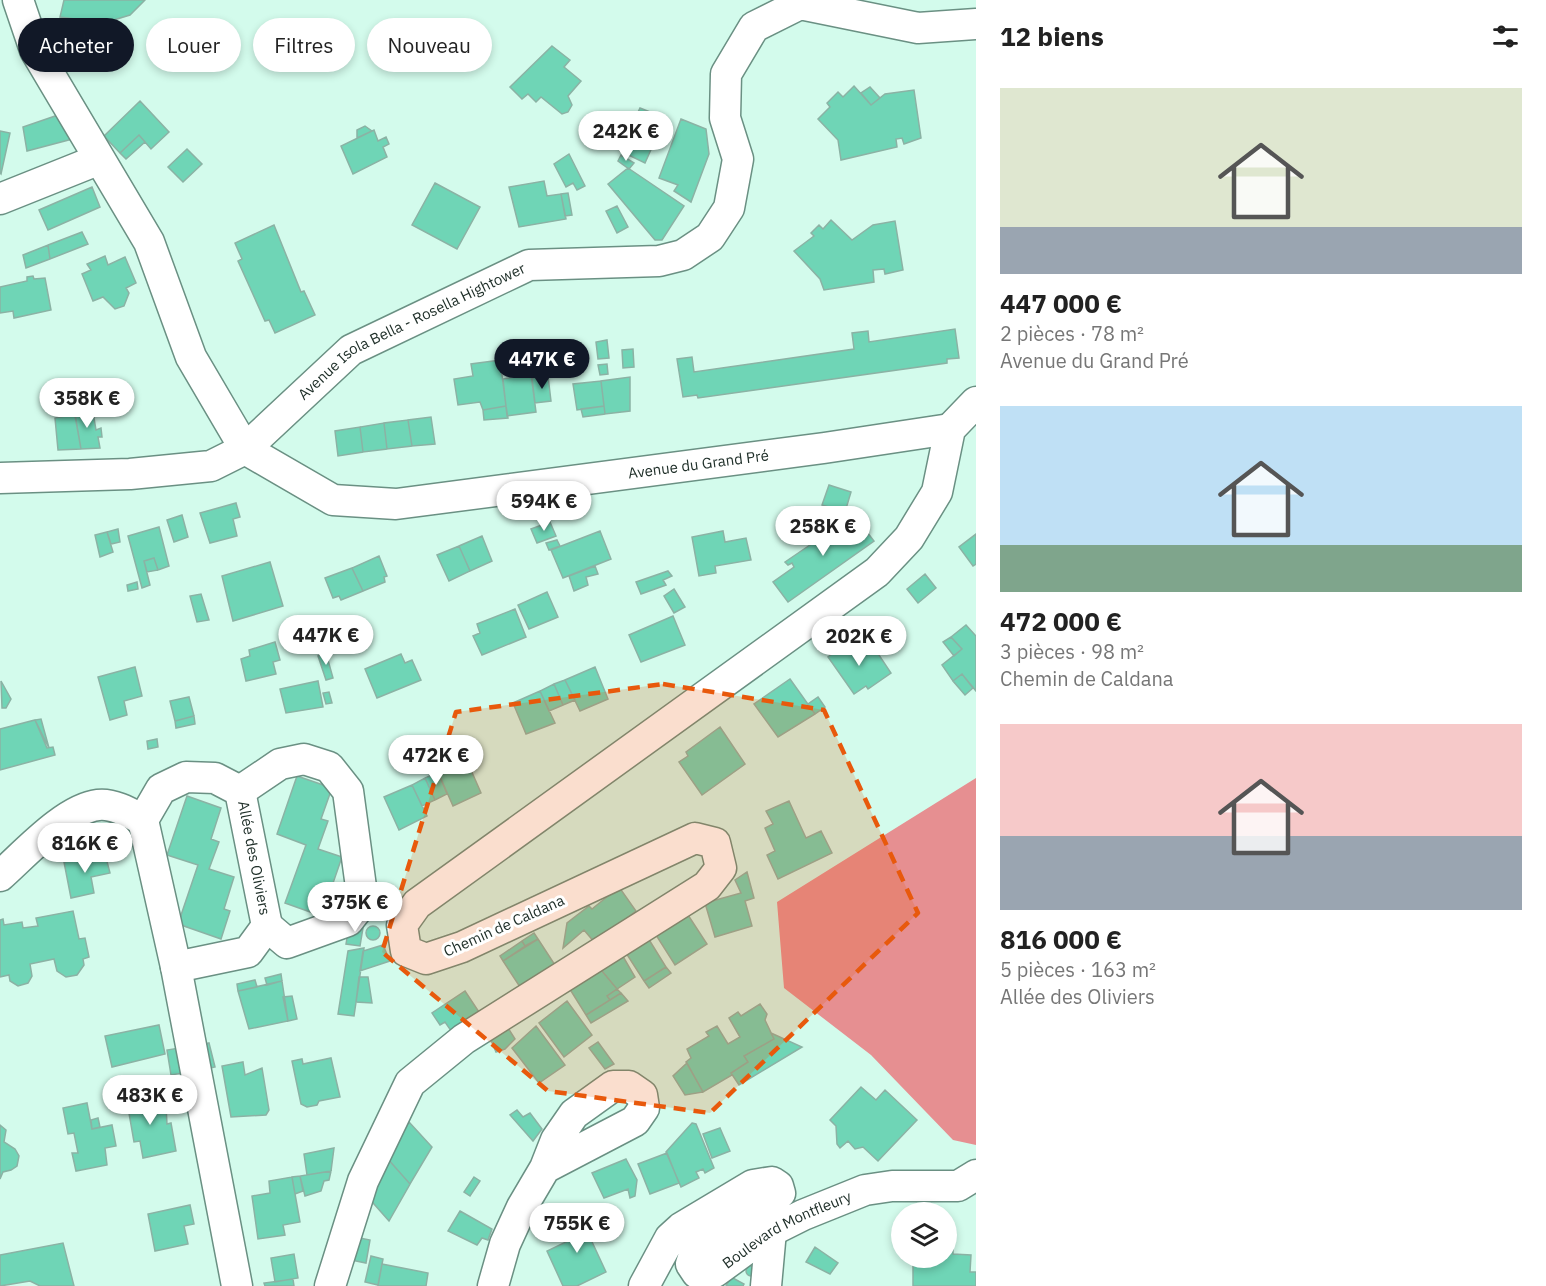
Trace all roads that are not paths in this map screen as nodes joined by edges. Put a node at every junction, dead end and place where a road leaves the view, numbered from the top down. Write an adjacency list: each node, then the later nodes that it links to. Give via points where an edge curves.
1 (18, 0): 7 (street, via 35,50 149,242 191,357)
2 (976, 24): 7 (street, Avenue Isola Bella - Rosella Hightower, via 918,28 800,4 754,27 726,74 725,118 738,159 729,208 710,237 682,255 659,261 529,265 351,350)
3 (90, 163): 4 (street)
4 (0, 200)
5 (976, 402): 6 (street)
6 (950, 429): 7 (street, Avenue du Grand Pré, via 396,504 333,500); 13 (street, via 937,492 909,538 877,572 417,904)
7 (245, 449): 8 (street, Avenue Isola Bella - Rosella Hightower, via 212,466 130,474)
8 (0, 478)
9 (240, 791): 10 (street, Allée des Oliviers, via 215,778 186,777 161,789); 12 (street, Allée des Oliviers, via 280,764 304,759 329,767 348,792); 14 (street, Allée des Oliviers)
10 (131, 814): 11 (street, via 99,805 73,813); 15 (street)
11 (0, 876)
12 (363, 902): 13 (street); 14 (street, Allée des Oliviers, via 348,921 287,943)
13 (402, 925): 20 (street, Chemin de Caldana, via 405,951 426,959 462,947 695,838 715,843 721,868 707,886 464,1038 410,1083 363,1181)
14 (267, 926): 15 (street, Allée des Oliviers, via 248,952)
15 (176, 967): 19 (street)
16 (545, 1168): 21 (street, via 505,1244)
17 (976, 1175): 18 (street, Boulevard Montfleury, via 958,1186 865,1190)
18 (771, 1231): 22 (street, Boulevard Montfleury, via 715,1272 703,1275 694,1270 691,1258 702,1245 780,1193 772,1182 762,1182 670,1238); 23 (street)
19 (237, 1286)
20 (330, 1286)
21 (493, 1286)
22 (644, 1286)
23 (766, 1286)

